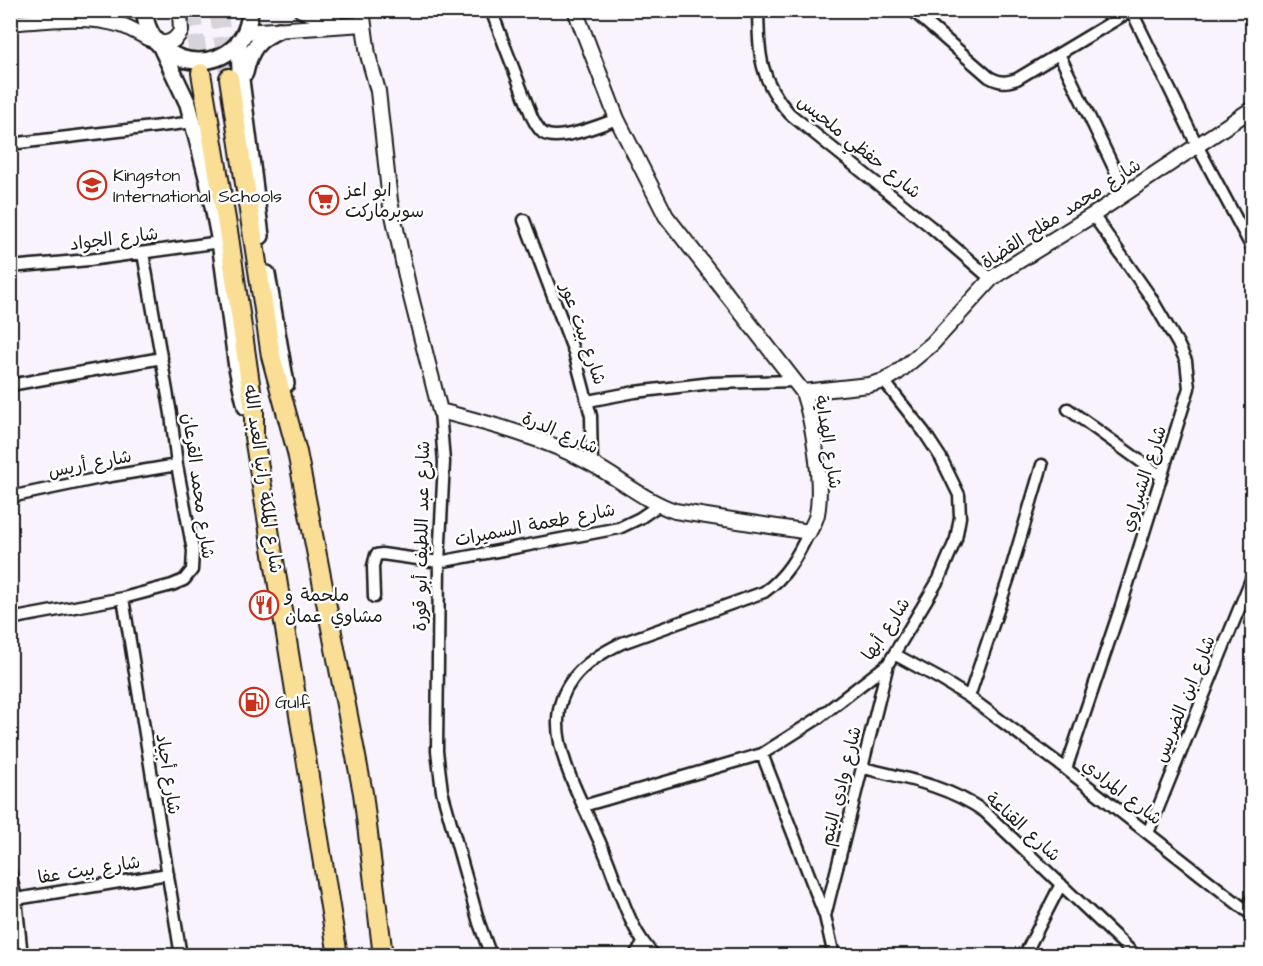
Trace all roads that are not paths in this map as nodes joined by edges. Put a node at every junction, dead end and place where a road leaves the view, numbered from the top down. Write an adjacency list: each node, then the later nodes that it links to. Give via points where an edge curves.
1 (144, 10): 15 (main road, via 147,26)
2 (180, 10): 15 (street, via 182,25 178,37)
3 (250, 10): 14 (main road)
4 (301, 10): 12 (street)
5 (491, 10): 20 (street, via 532,117 542,132 564,136)
6 (575, 10): 20 (street, شارع الهداية)
7 (758, 10): 31 (street, شارع حفظي ملحيس, via 761,61 779,102)
8 (912, 10): 16 (street, via 998,82 1017,79)
9 (1132, 11): 16 (street); 23 (street)
10 (362, 17): 12 (street); 38 (street, شارع عبد اللطيف أبو قورة, via 378,91 390,201)
11 (10, 23): 15 (street, via 101,20 133,29)
12 (341, 24): 13 (street)
13 (279, 30): 14 (street); 18 (main road, via 255,45)
14 (242, 36): 15 (main road, via 232,49 199,62 175,57); 18 (main road)
15 (158, 44): 21 (main road)
16 (1059, 54): 24 (street)
17 (201, 73): 39 (main road, شارع الملكة رانيا العبد الله, via 229,237 254,411)
18 (236, 82): 70 (main road, شارع الملكة رانيا العبد الله, via 271,356 297,452 363,793)
19 (1252, 109): 23 (street, شارع محمد مفلح القضاة)
20 (617, 119): 35 (street, شارع الهداية, via 666,216)
21 (194, 122): 22 (street); 27 (main road)
22 (10, 144)
23 (1197, 145): 24 (street, شارع محمد مفلح القضاة); 28 (street)
24 (1126, 193): 25 (street, شارع محمد مفلح القضاة)
25 (1093, 215): 31 (street, شارع محمد مفلح القضاة); 43 (street, شارع الشبراوي, via 1155,305 1186,361 1188,395)
26 (524, 219): 36 (street, شارع بيت عور, via 574,352)
27 (220, 242): 29 (street, شارع الجواد); 39 (main road, via 237,368)
28 (1252, 248)
29 (143, 253): 30 (street, شارع الجواد); 32 (street, شارع محمد القرعان)
30 (10, 267)
31 (992, 279): 33 (street, شارع محمد مفلح القضاة, via 915,360)
32 (162, 358): 34 (street); 41 (street, شارع محمد القرعان)
33 (884, 381): 35 (street, شارع محمد مفلح القضاة); 52 (street, شارع أبها, via 946,467 959,495 960,518 943,570)
34 (10, 386)
35 (799, 387): 36 (street, via 712,383); 46 (street, شارع الهداية, via 809,413 818,482 816,517)
36 (588, 401): 40 (street, شارع بيت عور)
37 (1068, 409): 43 (street)
38 (440, 411): 40 (street, شارع الدرة, via 563,449); 47 (street, شارع عبد اللطيف أبو قورة, via 444,462)
39 (254, 437): 69 (main road, شارع الملكة رانيا العبد الله)
40 (592, 464): 45 (street, شارع الدرة)
41 (177, 465): 44 (street, شارع أريس); 50 (street, شارع محمد القرعان, via 193,551 192,570 180,582)
42 (1042, 465): 53 (street)
43 (1161, 476): 56 (street, شارع الشبراوي)
44 (10, 497)
45 (659, 505): 46 (street, via 690,514); 47 (street, شارع طعمة السميرات, via 618,528)
46 (809, 532): 57 (street, شارع الهداية, via 786,573 764,592 604,651 572,680 558,714 559,747)
47 (439, 562): 49 (street, شارع طعمة السميرات, via 376,555); 71 (street, شارع عبد اللطيف أبو قورة, via 439,769 448,813)
48 (1252, 577): 58 (street, شارع ابن الضريس)
49 (374, 597)
50 (123, 598): 51 (street, شارع محمد القرعان); 60 (street, شارع أجياد)
51 (10, 619)
52 (891, 659): 53 (street, شارع المرادي, via 940,678); 54 (street, شارع أبها, via 818,719); 55 (street, شارع وادي اليتم)
53 (969, 697): 56 (street, شارع المرادي)
54 (762, 754): 57 (street, شارع أبها); 65 (street)
55 (863, 768): 61 (street, شارع القناعة, via 930,785 971,802); 65 (street, شارع وادي اليتم)
56 (1066, 769): 58 (street, شارع المرادي)
57 (583, 806): 66 (street, شارع الهداية)
58 (1148, 833): 64 (street, شارع المرادي)
59 (10, 872): 62 (street)
60 (168, 874): 62 (street, شارع بيت عفا); 68 (street, شارع أجياد)
61 (1061, 884): 75 (street); 76 (street, شارع القناعة)
62 (16, 899): 67 (street)
63 (1252, 899): 64 (street)
64 (1249, 913)
65 (825, 916): 74 (street)
66 (643, 944): 72 (street); 73 (street, شارع الهداية)
67 (22, 956)
68 (181, 956)
69 (338, 956)
70 (383, 956)
71 (491, 956)
72 (634, 956)
73 (655, 956)
74 (834, 956)
75 (1024, 956)
76 (1136, 956)

